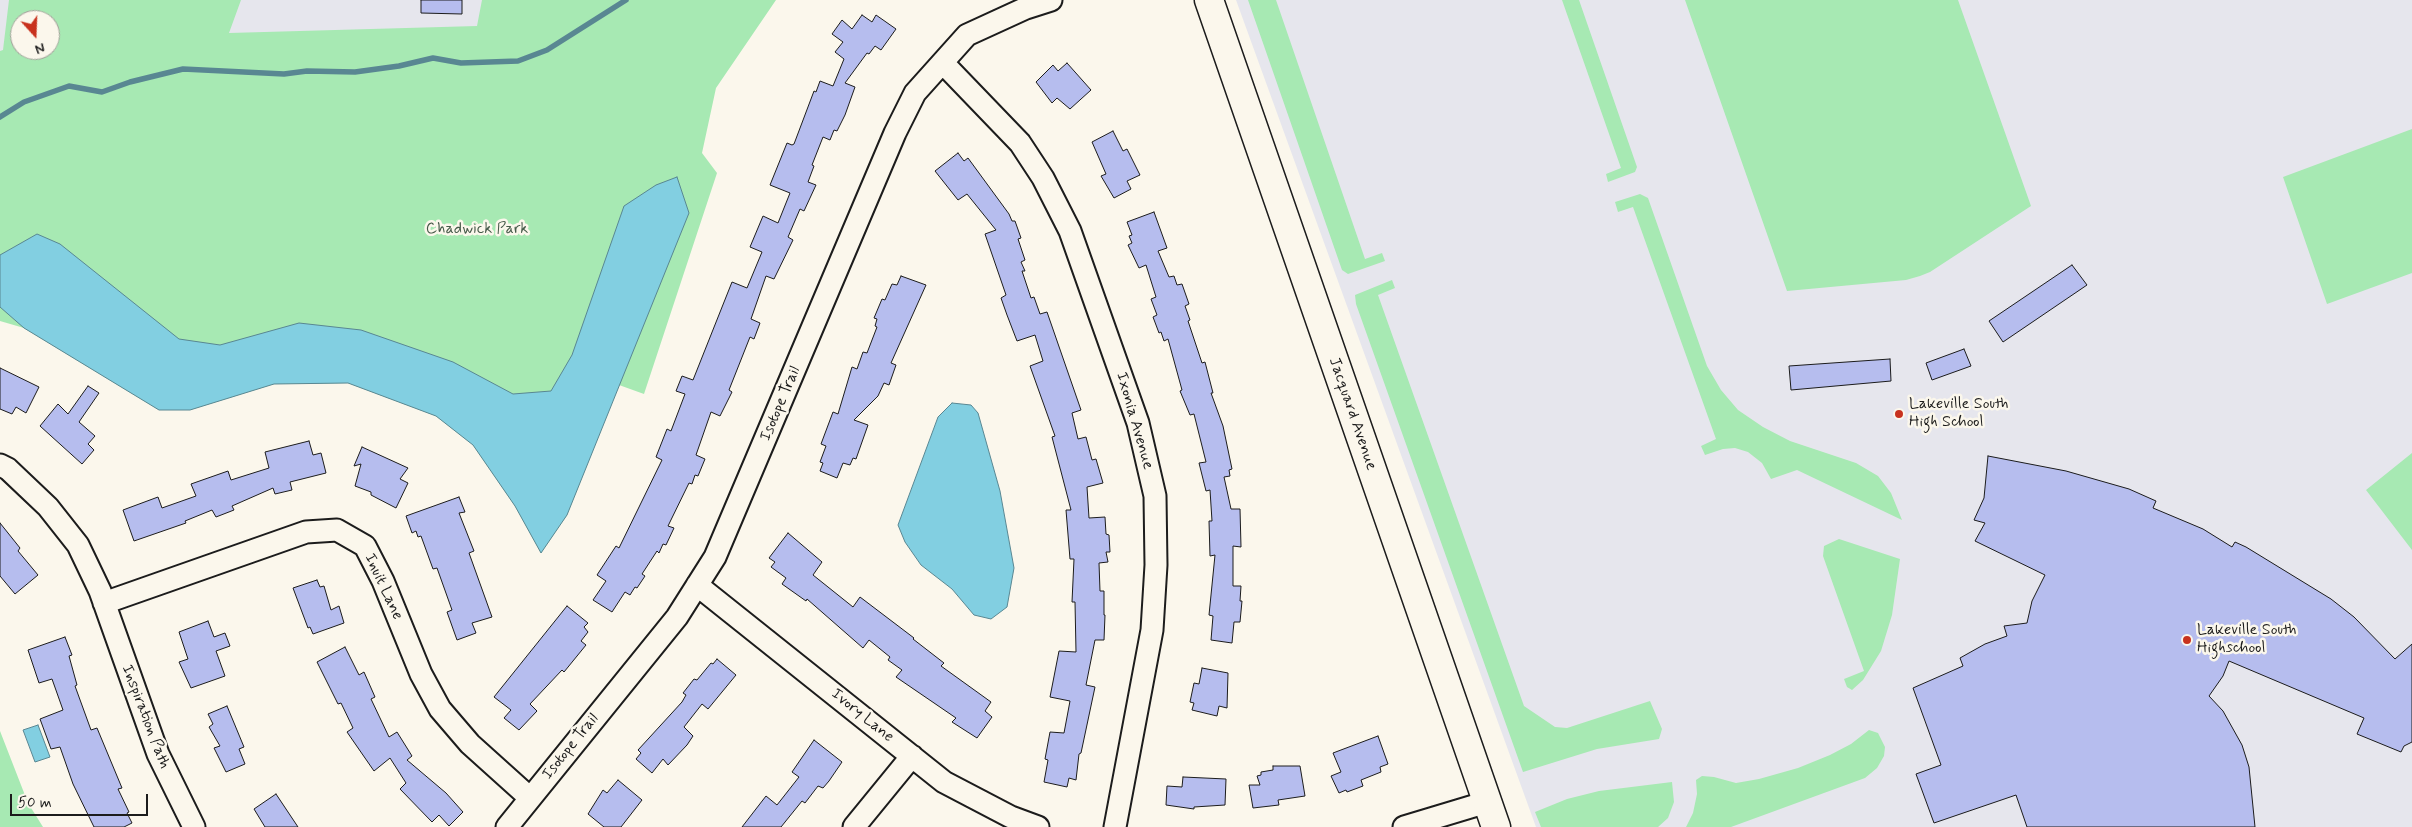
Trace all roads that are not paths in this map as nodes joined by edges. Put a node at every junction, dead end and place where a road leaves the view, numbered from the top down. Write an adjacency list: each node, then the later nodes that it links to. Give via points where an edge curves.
1 (1051, 0): 3 (street, Isotope Trail, via 967,35)
2 (1209, 0): 9 (street, Jacquard Avenue)
3 (943, 63): 5 (street, Isotope Trail, via 915,93 895,133 730,524 715,557); 14 (street, Ixonia Avenue, via 1020,143 1043,178 1070,231 1138,423 1155,496 1156,565 1152,630)
4 (0, 465): 6 (street, Inspiration Path, via 48,506 78,545)
5 (697, 585): 7 (street, Ivory Lane); 8 (street, Isotope Trail, via 677,617)
6 (104, 603): 8 (street, Inuit Lane, via 306,532 337,530 364,546 440,709 470,744); 10 (street, Inspiration Path, via 158,754)
7 (912, 756): 12 (street); 13 (street, Ivory Lane, via 944,782 1011,817)
8 (530, 798): 11 (street, Isotope Trail)
9 (1491, 814): 15 (street)
10 (194, 827)
11 (507, 827)
12 (854, 827)
13 (1038, 827)
14 (1115, 827)
15 (1404, 827)

